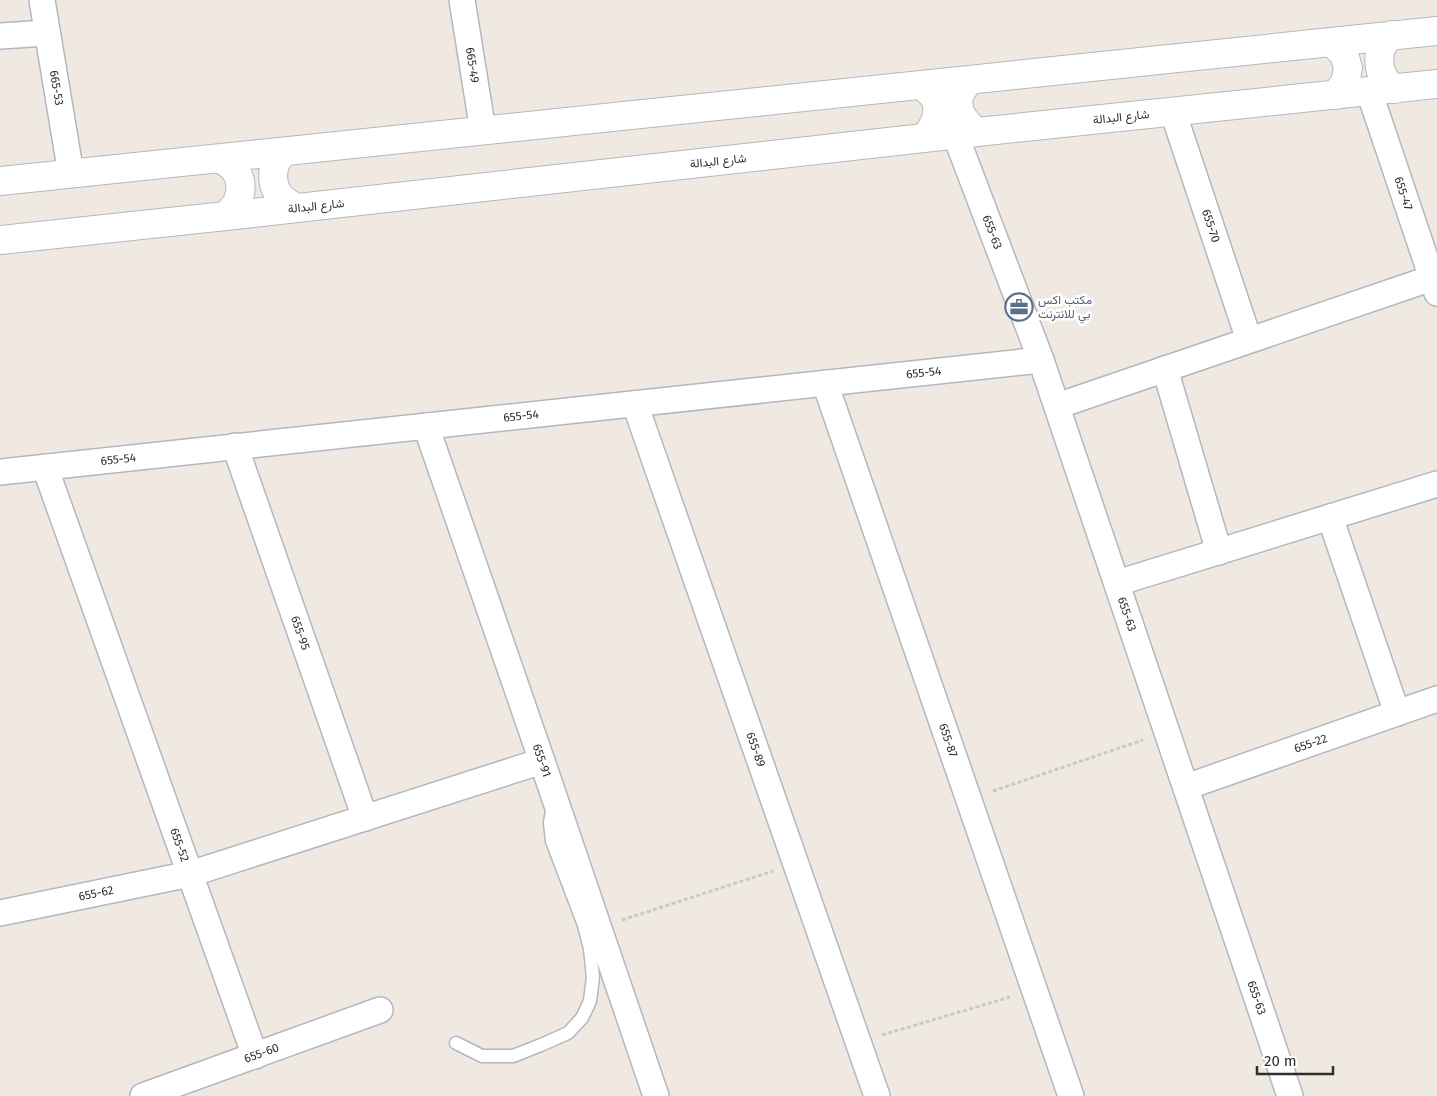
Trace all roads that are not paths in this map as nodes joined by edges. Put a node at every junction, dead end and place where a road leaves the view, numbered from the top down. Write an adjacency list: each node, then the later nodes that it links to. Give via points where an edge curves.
1 (42, 0): 4 (street, 665-53)
2 (462, 0): 15 (street, 665-49)
3 (1437, 30): 5 (street)
4 (47, 33): 6 (street); 20 (street, 665-53)
5 (1392, 35): 7 (street); 11 (street, via 1380,50 1379,65 1384,79)
6 (0, 36)
7 (1331, 42): 8 (street); 13 (street, via 1344,54 1348,68 1345,83)
8 (969, 80): 10 (street); 16 (street, via 960,94 959,110 966,123)
9 (1437, 84): 11 (street, شارع البدالة)
10 (922, 85): 15 (street); 17 (street, via 934,96 938,111 934,126)
11 (1395, 88): 12 (street, شارع البدالة)
12 (1369, 92): 13 (street, شارع البدالة); 25 (street, 655-47)
13 (1335, 95): 14 (street, شارع البدالة)
14 (1174, 112): 16 (street, شارع البدالة); 26 (street, 655-70)
15 (483, 131): 18 (street)
16 (966, 133): 17 (street, شارع البدالة); 27 (street, 655-63)
17 (925, 138): 22 (street, شارع البدالة)
18 (286, 152): 19 (street); 22 (street, via 281,154 273,168 273,183 280,197)
19 (219, 159): 20 (street); 23 (street, via 226,161 237,173 241,187 238,202)
20 (71, 174): 21 (street)
21 (0, 181)
22 (295, 208): 23 (street, شارع البدالة)
23 (226, 216): 24 (street, شارع البدالة)
24 (0, 240)
25 (1434, 286): 26 (street)
26 (1249, 340): 28 (street)
27 (1042, 360): 29 (street, 655-54); 31 (street, 655-63)
28 (1165, 369): 31 (street); 38 (street)
29 (825, 383): 30 (street, 655-54); 54 (street, 655-87)
30 (635, 404): 32 (street, 655-54); 53 (street, 655-89)
31 (1057, 406): 39 (street, 655-63)
32 (426, 426): 33 (street, 655-54); 42 (street, 655-91)
33 (235, 446): 34 (street, 655-54); 45 (street, 655-95)
34 (45, 467): 35 (street, 655-54); 46 (street, 655-52)
35 (0, 472)
36 (1437, 484): 37 (street)
37 (1330, 517): 38 (street); 41 (street)
38 (1219, 552): 39 (street)
39 (1117, 583): 43 (street, 655-63)
40 (1437, 699): 41 (street, 655-22)
41 (1398, 713): 43 (street, 655-22)
42 (542, 761): 44 (street, 655-91); 45 (street, 655-52)
43 (1186, 787): 55 (street, 655-63)
44 (555, 798): 49 (lane, via 550,822 552,841 590,949 593,977 590,1001 582,1018 568,1033 513,1056 482,1056); 52 (street, 655-91)
45 (365, 818): 46 (street, 655-52)
46 (190, 874): 47 (street, 655-62); 50 (street)
47 (0, 914)
48 (380, 1010): 50 (street, 655-60)
49 (456, 1042)
50 (255, 1056): 51 (street, 655-60)
51 (143, 1096)
52 (656, 1096)
53 (876, 1096)
54 (1070, 1096)
55 (1290, 1096)

